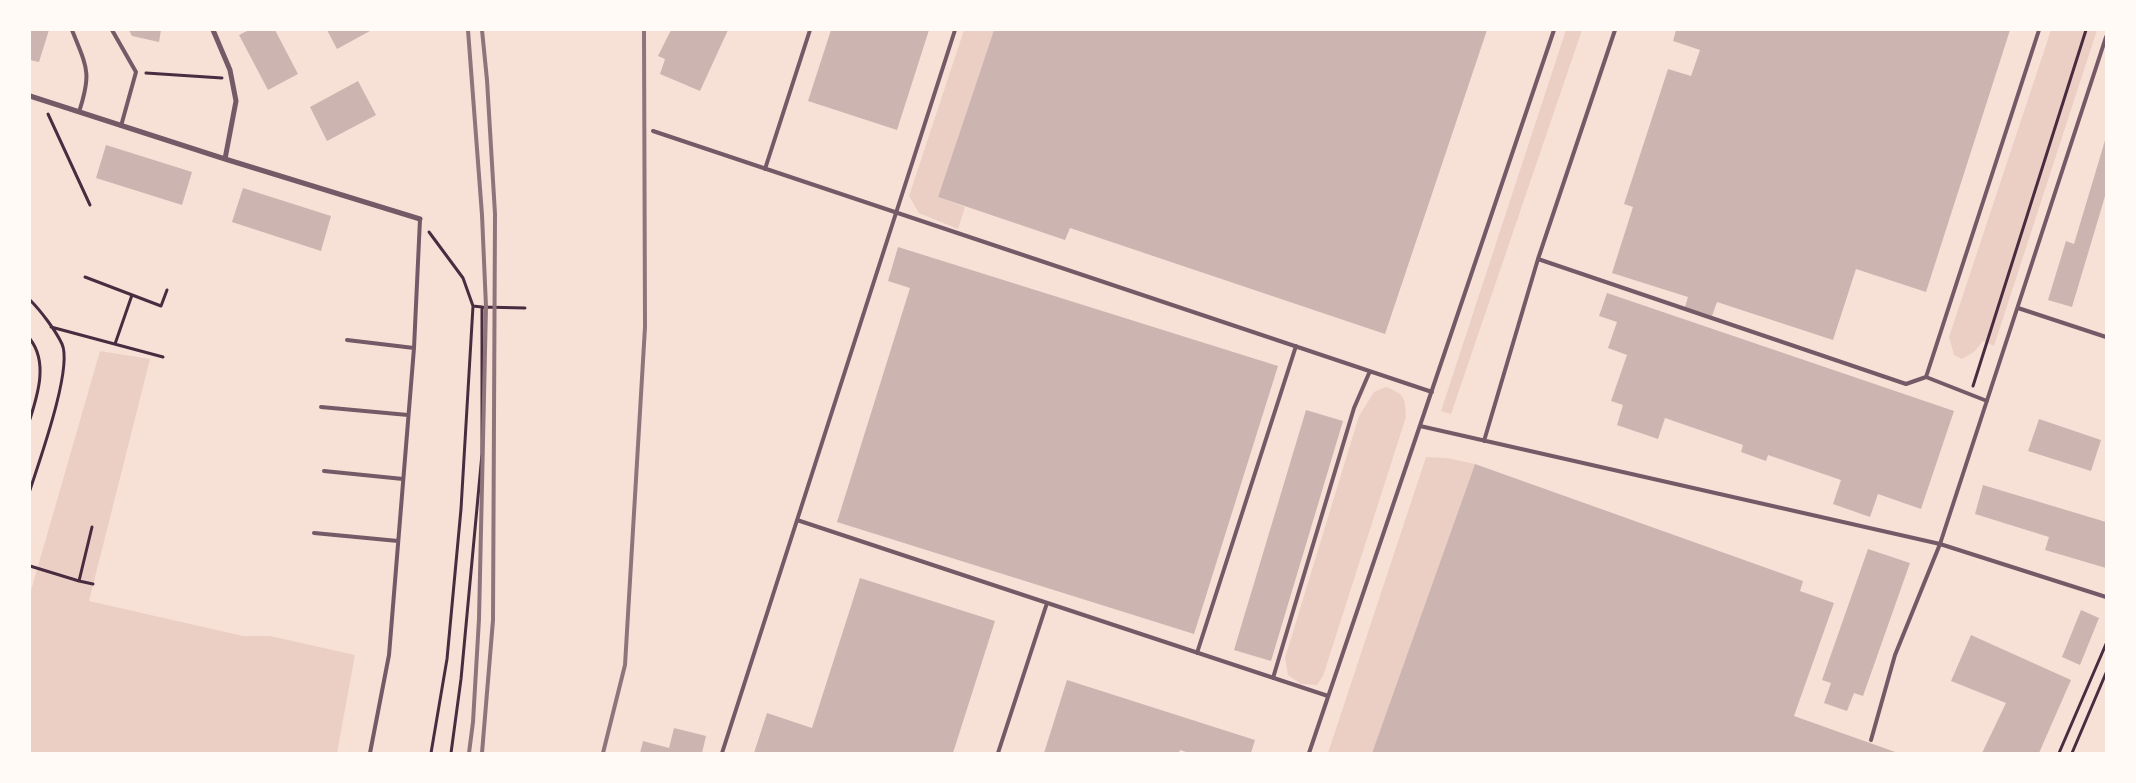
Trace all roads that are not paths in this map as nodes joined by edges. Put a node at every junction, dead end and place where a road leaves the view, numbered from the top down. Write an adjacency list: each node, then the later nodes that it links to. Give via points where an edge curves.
1 (72, 30): 11 (lane, via 87,68 87,87)
2 (112, 30): 12 (lane, via 136,72)
3 (213, 30): 14 (street, via 230,70 236,101)
4 (810, 30): 15 (lane)
5 (955, 30): 16 (lane)
6 (1554, 30): 26 (lane)
7 (1615, 30): 18 (lane)
8 (2040, 30): 25 (lane)
9 (2106, 37): 19 (lane)
10 (30, 96): 11 (street)
11 (79, 112): 12 (street)
12 (121, 126): 14 (street)
13 (653, 131): 15 (lane)
14 (225, 159): 17 (street)
15 (765, 168): 16 (lane)
16 (895, 212): 22 (lane); 34 (lane)
17 (420, 219): 23 (lane)
18 (1538, 259): 25 (lane, via 1906,384); 31 (lane)
19 (2018, 308): 20 (lane); 27 (lane)
20 (2106, 337)
21 (347, 340): 23 (lane)
22 (1296, 346): 24 (lane); 40 (lane)
23 (414, 348): 29 (lane)
24 (1370, 371): 26 (lane); 41 (lane, via 1354,408)
25 (1926, 377): 27 (lane)
26 (1432, 392): 30 (lane)
27 (1987, 401): 37 (lane)
28 (321, 407): 29 (lane)
29 (408, 415): 33 (lane)
30 (1420, 426): 31 (lane); 42 (lane)
31 (1484, 441): 37 (lane)
32 (324, 472): 33 (lane)
33 (403, 479): 36 (lane)
34 (797, 520): 39 (lane); 45 (lane)
35 (314, 533): 36 (lane)
36 (398, 541): 44 (lane, via 389,655)
37 (1940, 544): 38 (lane); 43 (lane, via 1895,655)
38 (2106, 597)
39 (1047, 603): 40 (lane); 46 (lane)
40 (1197, 652): 41 (lane)
41 (1274, 678): 42 (lane)
42 (1328, 696): 47 (lane)
43 (1871, 740)
44 (370, 753)
45 (722, 753)
46 (998, 753)
47 (1309, 753)

